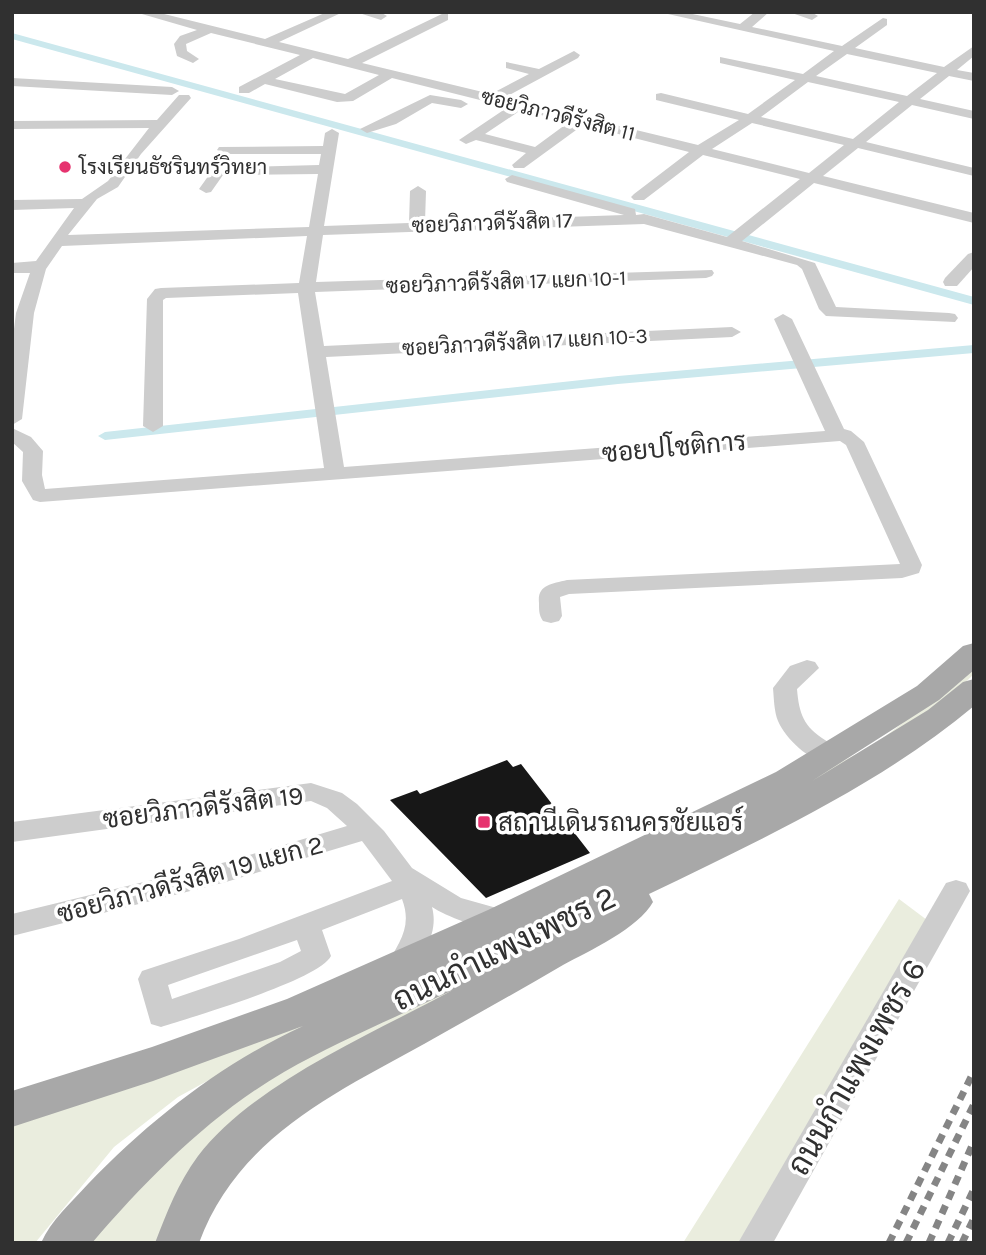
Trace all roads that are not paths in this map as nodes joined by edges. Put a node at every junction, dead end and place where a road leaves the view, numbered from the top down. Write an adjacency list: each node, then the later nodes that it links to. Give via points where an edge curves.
1 (141, 12): 10 (street, ซอยวิภาวดีรังสิต 11)
2 (337, 12): 15 (street)
3 (362, 12): 7 (street)
4 (665, 12): 12 (street)
5 (763, 12): 12 (street)
6 (794, 12): 8 (street)
7 (381, 16)
8 (812, 16)
9 (444, 17): 22 (street)
10 (172, 20): 13 (street, ซอยวิภาวดีรังสิต 11); 14 (street)
11 (883, 22): 16 (street)
12 (743, 28): 16 (street)
13 (210, 29): 15 (street, ซอยวิภาวดีรังสิต 11); 20 (street, via 180,44 181,53)
14 (149, 31)
15 (269, 43): 18 (street, ซอยวิภาวดีรังสิต 11)
16 (844, 49): 25 (street); 27 (street)
17 (974, 50): 25 (street)
18 (313, 53): 22 (street, ซอยวิภาวดีรังสิต 11); 29 (street)
19 (574, 55): 26 (street)
20 (193, 59)
21 (724, 60): 27 (street)
22 (351, 63): 24 (street, ซอยวิภาวดีรังสิต 11)
23 (511, 65): 26 (street)
24 (391, 72): 29 (street, via 348,98); 35 (street, ซอยวิภาวดีรังสิต 11)
25 (948, 72): 28 (street); 36 (street)
26 (541, 74): 32 (street)
27 (805, 77): 36 (street); 41 (street)
28 (974, 77)
29 (264, 80): 33 (street)
30 (12, 82): 43 (street, via 178,94)
31 (492, 83): 32 (street)
32 (514, 89): 35 (street)
33 (243, 90)
34 (661, 97): 41 (street)
35 (494, 98): 37 (street, ซอยวิภาวดีรังสิต 11)
36 (910, 101): 39 (street); 48 (street)
37 (520, 105): 38 (street); 42 (street, ซอยวิภาวดีรังสิต 11)
38 (505, 114): 45 (street, via 433,99); 52 (street, via 470,137)
39 (974, 115)
40 (636, 119): 47 (street)
41 (749, 119): 47 (street); 48 (street)
42 (581, 120): 51 (street, ซอยวิภาวดีรังสิต 11); 52 (street)
43 (160, 124): 44 (street); 59 (street, via 113,184)
44 (12, 125)
45 (367, 129)
46 (331, 134): 50 (street)
47 (716, 139): 51 (street)
48 (853, 143): 54 (street); 55 (street)
49 (224, 150): 50 (street)
50 (328, 150): 53 (street)
51 (698, 151): 55 (street, ซอยวิภาวดีรังสิต 11); 58 (street)
52 (537, 152): 62 (street, via 515,172)
53 (326, 169): 56 (street, via 219,171); 64 (street)
54 (974, 172)
55 (809, 177): 61 (street, ซอยวิภาวดีรังสิต 11); 66 (street)
56 (206, 189)
57 (418, 191): 63 (street)
58 (639, 197)
59 (87, 203): 60 (street); 65 (street, via 60,235)
60 (12, 205)
61 (974, 218)
62 (641, 219): 63 (street, ซอยวิภาวดีรังสิต 17); 66 (street, ซอยวิภาวดีรังสิต 17)
63 (417, 225): 64 (street, ซอยวิภาวดีรังสิต 17)
64 (316, 229): 65 (street, ซอยวิภาวดีรังสิต 17); 72 (street)
65 (61, 242): 68 (street)
66 (730, 242): 73 (street, ซอยวิภาวดีรังสิต 17, via 809,266 832,312)
67 (974, 257): 71 (street)
68 (37, 266): 69 (street); 77 (street)
69 (12, 268)
70 (706, 273): 72 (street, ซอยวิภาวดีรังสิต 17 แยก 10-1)
71 (951, 282)
72 (306, 290): 76 (street); 79 (street, ซอยวิภาวดีรังสิต 17 แยก 10-1, via 156,296)
73 (948, 318)
74 (783, 319): 81 (street)
75 (732, 332): 76 (street, ซอยวิภาวดีรังสิต 17 แยก 10-3)
76 (318, 352): 82 (street)
77 (14, 380): 78 (street)
78 (12, 419)
79 (153, 426)
80 (12, 434): 82 (street, ซอยปโชติการ, via 33,451 34,491 40,496)
81 (837, 435): 82 (street, ซอยปโชติการ); 83 (street, via 854,442 911,568 567,587 549,593)
82 (335, 473)
83 (551, 616)
84 (974, 653): 87 (main road, ถนนกำแพงเพชร 2, via 928,693)
85 (807, 668): 87 (street, via 785,688 785,708 797,735)
86 (974, 689): 90 (main road, ถนนกำแพงเพชร 2, via 939,718 842,780)
87 (829, 755): 93 (main road, ถนนกำแพงเพชร 2, via 788,780)
88 (366, 830): 89 (street, ซอยวิภาวดีรังสิต 19, via 333,800 310,792); 91 (street, ซอยวิภาวดีรังสิต 19); 94 (street, ซอยวิภาวดีรังสิต 19 แยก 2, via 226,872)
89 (12, 832)
90 (681, 863): 98 (main road, ถนนกำแพงเพชร 2, via 270,1060 225,1088 155,1144); 99 (main road, via 654,888 589,933 284,1104 210,1173)
91 (406, 880): 93 (street, ซอยวิภาวดีรังสิต 19, via 453,907); 95 (street); 96 (street, ซอยวิภาวดีรังสิต 19, via 422,919)
92 (956, 891): 100 (street, ถนนกำแพงเพชร 6)
93 (502, 920): 96 (main road, ถนนกำแพงเพชร 2)
94 (12, 925)
95 (306, 925): 95 (street, via 152,979 161,1015 290,971 317,956)
96 (400, 967): 97 (main road, ถนนกำแพงเพชร 2, via 227,1038)
97 (12, 1109)
98 (63, 1243)
99 (177, 1243)
100 (755, 1243)

